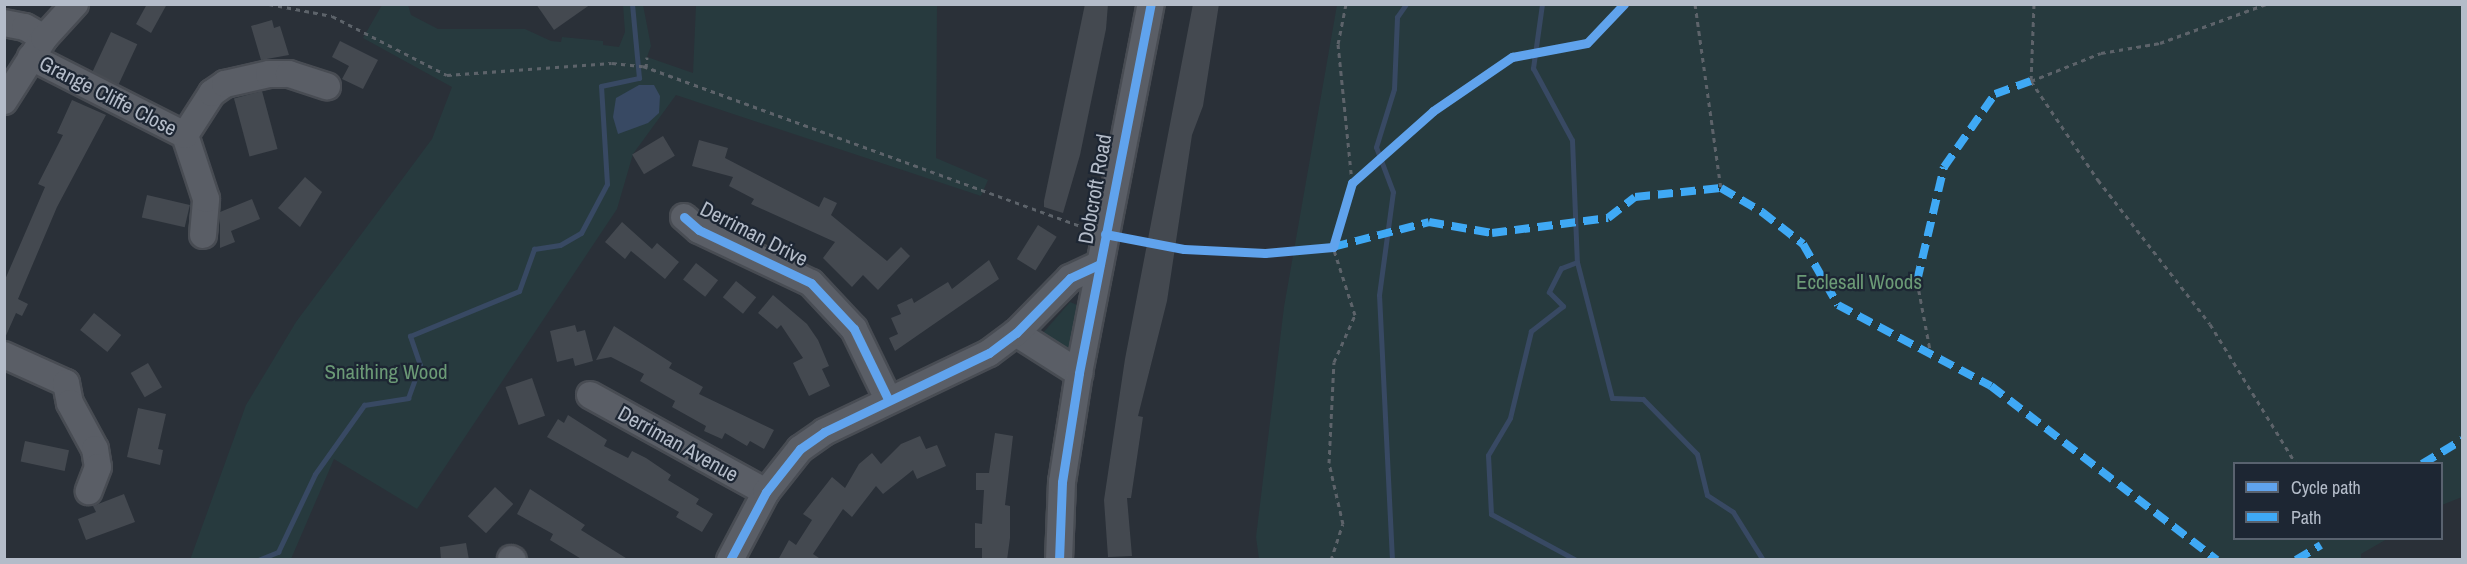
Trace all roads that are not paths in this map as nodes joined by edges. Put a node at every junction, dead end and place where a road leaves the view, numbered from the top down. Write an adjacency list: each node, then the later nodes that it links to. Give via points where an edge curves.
1 (75, 4): 4 (street)
2 (1151, 4): 10 (street, Dobcroft Road)
3 (4, 23): 4 (street, Grange Cliffe Close)
4 (37, 48): 6 (street); 7 (street, Grange Cliffe Close)
5 (327, 86): 7 (street, via 289,74 250,76 225,84 197,112)
6 (4, 101)
7 (185, 135): 9 (street, via 206,199)
8 (684, 217): 15 (street, Derriman Drive, via 699,230 811,283 854,329)
9 (203, 235)
10 (1100, 264): 11 (street, via 1070,278); 13 (street, Dobcroft Road)
11 (1016, 333): 13 (street); 15 (street, via 989,353)
12 (4, 355): 16 (street, via 66,383 70,403 95,449 98,467)
13 (1079, 373): 19 (street, Dobcroft Road, via 1062,482)
14 (590, 395): 17 (street, Derriman Avenue)
15 (888, 399): 17 (street, via 800,449)
16 (88, 491)
17 (766, 492): 18 (street)
18 (732, 559)
19 (1059, 560)

